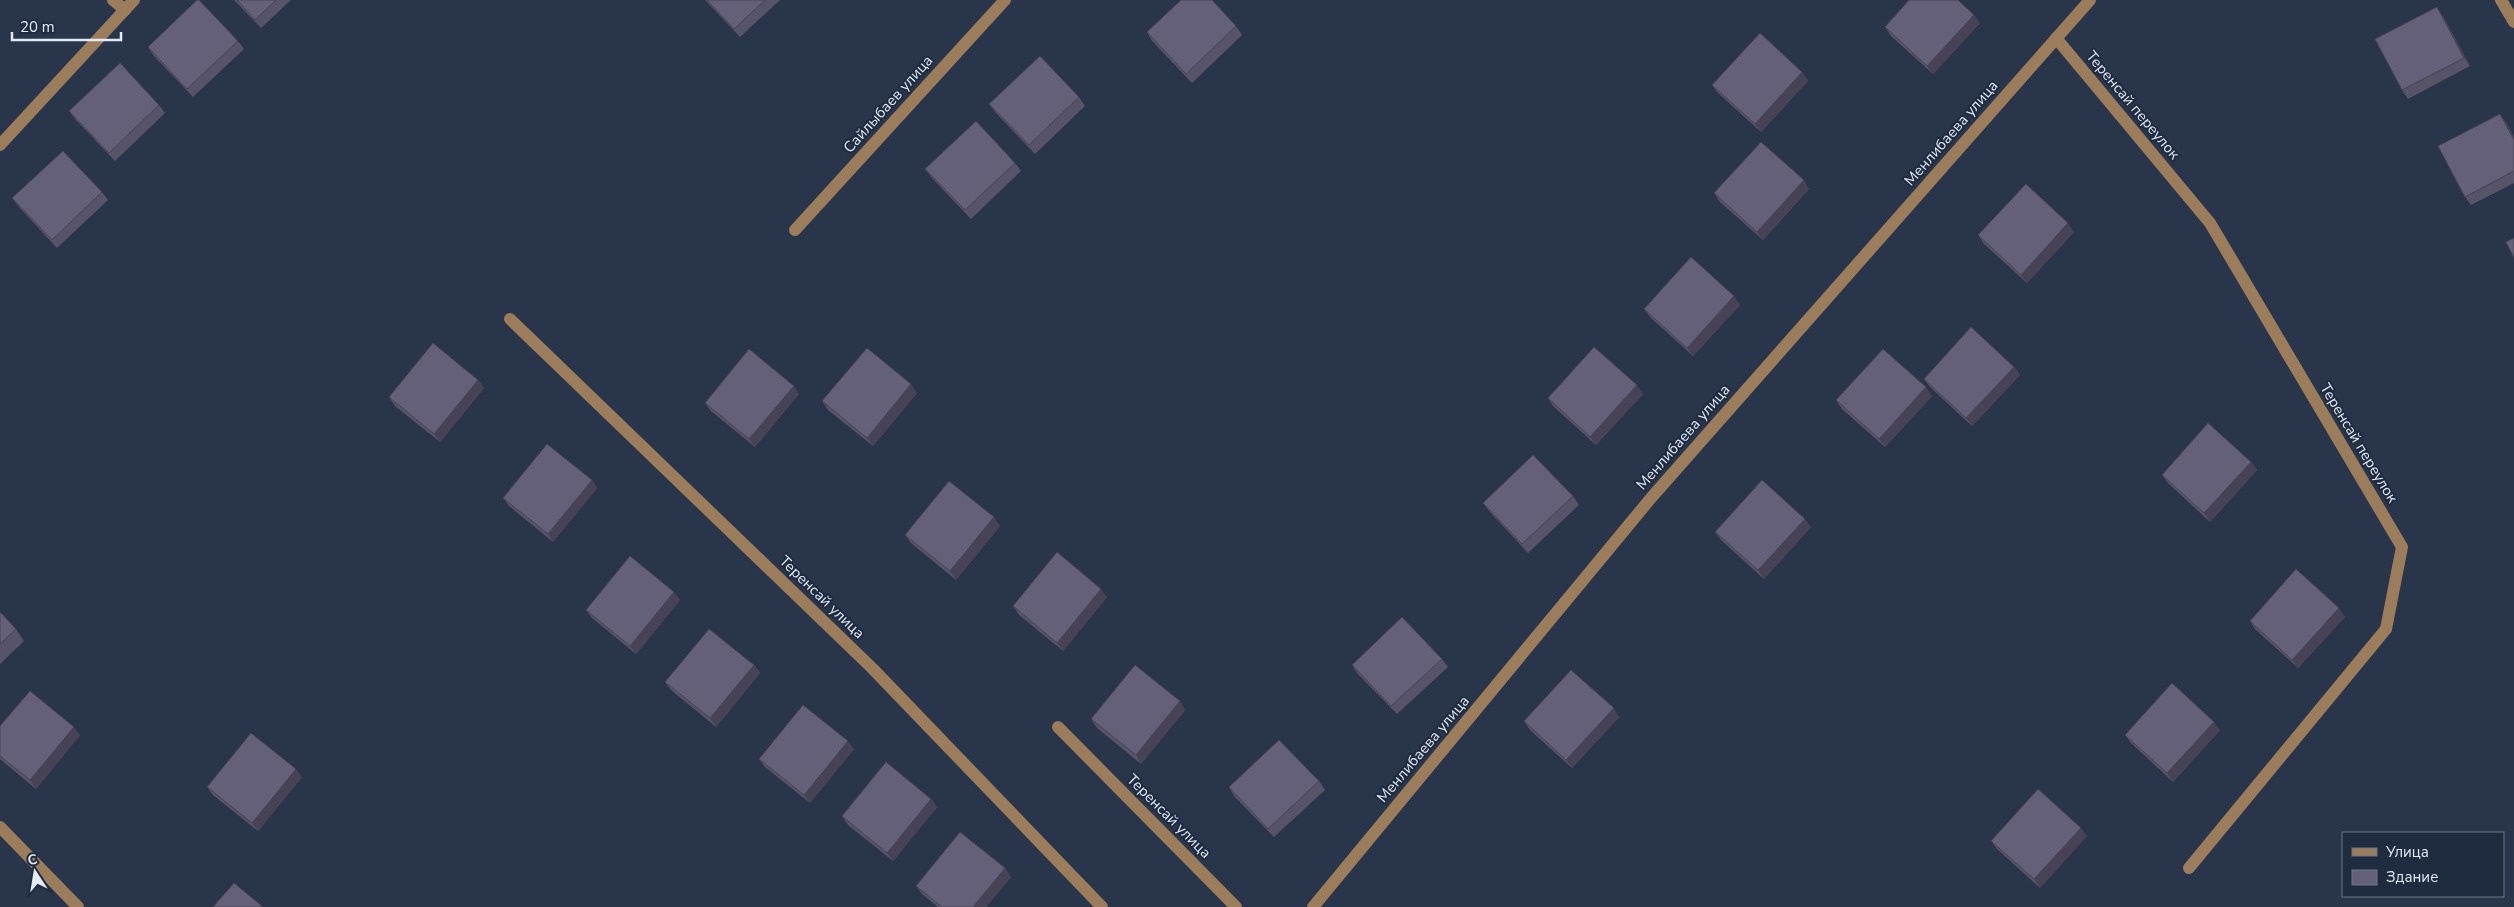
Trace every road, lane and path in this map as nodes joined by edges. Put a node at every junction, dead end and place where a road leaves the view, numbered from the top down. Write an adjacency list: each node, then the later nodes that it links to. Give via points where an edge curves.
1 (113, 0): 5 (street)
2 (1005, 0): 9 (street, Сайлыбаев улица)
3 (2090, 0): 7 (street, Менлибаева улица)
4 (2501, 0): 6 (street)
5 (129, 5): 8 (street)
6 (2514, 22)
7 (2056, 38): 13 (street, Теренсай переулок, via 2210,223 2402,547 2386,629); 17 (street, Менлибаева улица, via 1651,498)
8 (0, 145)
9 (795, 230)
10 (510, 319): 15 (street, Теренсай улица, via 872,668)
11 (1058, 727): 16 (street, Теренсай улица)
12 (0, 827): 14 (street)
13 (2189, 868)
14 (78, 907)
15 (1102, 907)
16 (1236, 907)
17 (1313, 907)

